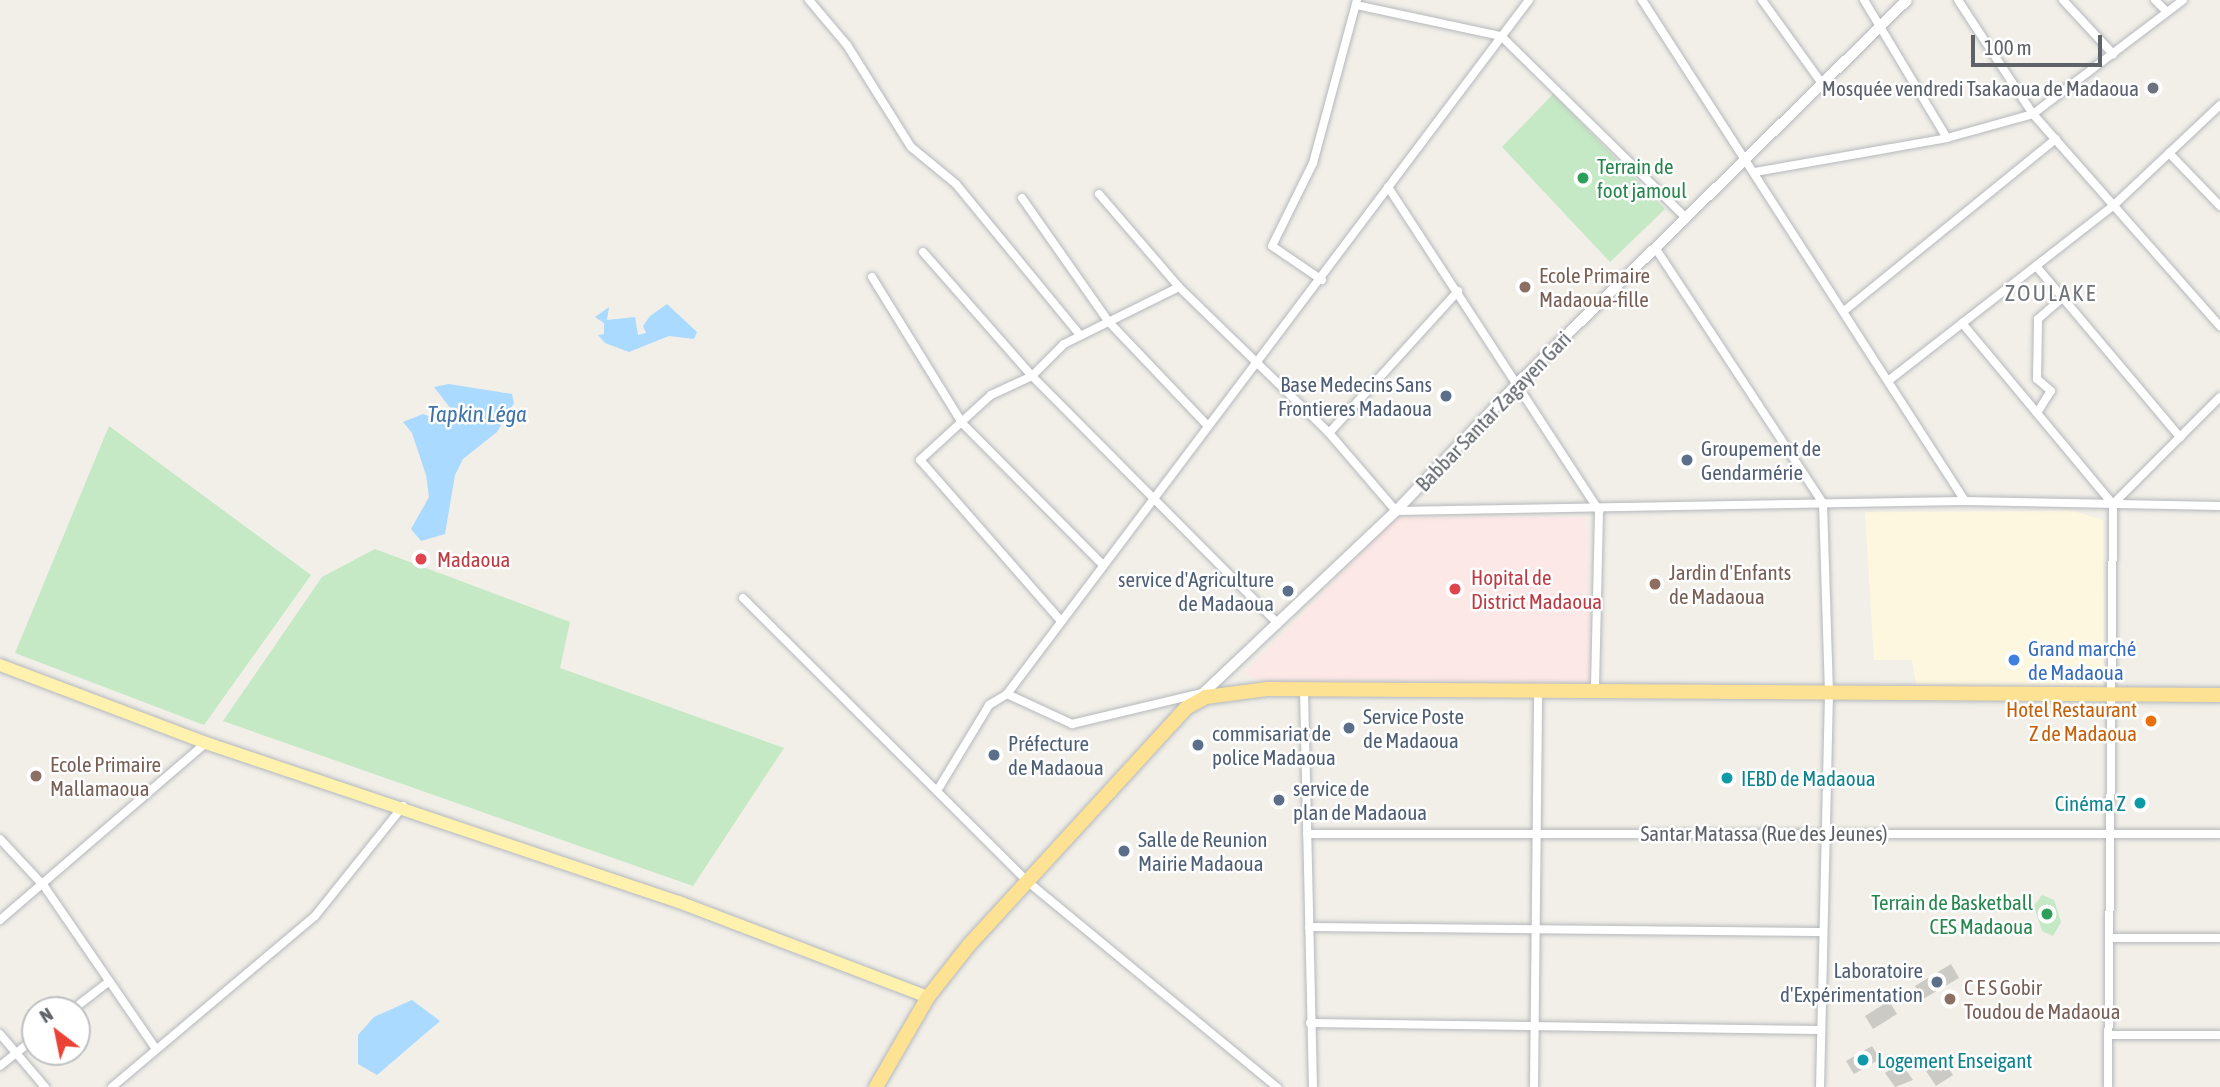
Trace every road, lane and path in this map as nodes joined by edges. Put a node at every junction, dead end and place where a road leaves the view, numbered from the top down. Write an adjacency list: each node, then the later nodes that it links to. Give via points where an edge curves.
1 (809, 0): 42 (street, via 846,45 911,147 956,184)
2 (1529, 0): 14 (street)
3 (1642, 0): 22 (street)
4 (1762, 0): 16 (street)
5 (1864, 0): 13 (street)
6 (1907, 0): 13 (street, Babbar Santar Zagayen Gari)
7 (1958, 0): 18 (street)
8 (2063, 0): 15 (street)
9 (2155, 0): 12 (street)
10 (2183, 0): 12 (street)
11 (1356, 2): 14 (street); 34 (street, via 1314,163 1272,246)
12 (2167, 12): 15 (street)
13 (1882, 24): 16 (street, Babbar Santar Zagayen Gari); 19 (street)
14 (1501, 36): 24 (street); 29 (street)
15 (2113, 54): 18 (street)
16 (1823, 85): 22 (street, Babbar Santar Zagayen Gari)
17 (2220, 105): 21 (street)
18 (2033, 114): 19 (street); 20 (street)
19 (1947, 138): 23 (street)
20 (2056, 139): 27 (street); 38 (street)
21 (2169, 153): 27 (street); 28 (street)
22 (1747, 160): 23 (street); 29 (street, Babbar Santar Zagayen Gari)
23 (1755, 172): 38 (street)
24 (1388, 187): 34 (street); 36 (street)
25 (1098, 194): 35 (street)
26 (1022, 198): 39 (street)
27 (2114, 205): 32 (street); 41 (street)
28 (2220, 206)
29 (1686, 219): 30 (street, Babbar Santar Zagayen Gari)
30 (1656, 248): 46 (street, Babbar Santar Zagayen Gari); 55 (street)
31 (923, 252): 44 (street)
32 (2036, 266): 37 (street); 40 (street)
33 (872, 277): 49 (street)
34 (1322, 280): 43 (street)
35 (1179, 287): 39 (street); 43 (street)
36 (1458, 291): 46 (street); 51 (street)
37 (2063, 298): 48 (street, via 2039,319 2037,379 2051,391); 52 (street)
38 (1844, 311): 45 (street)
39 (1108, 321): 42 (street); 50 (street)
40 (1962, 323): 45 (street); 48 (street)
41 (2220, 326)
42 (1080, 335): 44 (street)
43 (1256, 362): 50 (street); 51 (street)
44 (1032, 376): 49 (street, via 991,395); 53 (street)
45 (1888, 381): 54 (street)
46 (1519, 382): 58 (street, Babbar Santar Zagayen Gari); 59 (street)
47 (2220, 397): 52 (street)
48 (2037, 413): 56 (street)
49 (962, 423): 60 (street); 62 (street, via 920,460)
50 (1208, 426): 53 (street)
51 (1329, 433): 58 (street)
52 (2180, 437): 56 (street)
53 (1153, 499): 60 (street); 63 (street)
54 (1965, 500): 55 (street); 56 (street)
55 (1823, 503): 59 (street); 68 (street)
56 (2113, 504): 57 (street); 70 (street)
57 (2220, 506)
58 (1396, 511): 59 (street); 63 (street, Babbar Santar Zagayen Gari)
59 (1598, 511): 67 (street)
60 (1103, 565): 62 (street)
61 (743, 598): 74 (street)
62 (1061, 621): 69 (street)
63 (1275, 621): 72 (street, Babbar Santar Zagayen Gari)
64 (0, 665): 73 (main road)
65 (1304, 691): 66 (highway); 72 (highway, via 1268,689); 79 (street)
66 (1538, 692): 67 (highway); 76 (street)
67 (1595, 692): 68 (highway)
68 (1829, 692): 70 (highway); 77 (street)
69 (1007, 694): 72 (street, via 1072,724); 74 (street, via 989,705)
70 (2115, 695): 71 (highway); 78 (street)
71 (2220, 695)
72 (1199, 697): 82 (highway)
73 (206, 743): 75 (main road); 83 (street)
74 (937, 791): 82 (street)
75 (403, 806): 92 (main road, via 679,902); 100 (street, via 315,916)
76 (1536, 832): 77 (street, Santar Matassa (Rue des Jeunes)); 79 (street, Santar Matassa (Rue des Jeunes)); 86 (street)
77 (1822, 833): 78 (street, Santar Matassa (Rue des Jeunes)); 87 (street)
78 (2110, 833): 80 (street, Santar Matassa (Rue des Jeunes)); 88 (street)
79 (1307, 834): 85 (street)
80 (2220, 834)
81 (0, 839): 83 (street)
82 (1028, 882): 92 (highway); 106 (street)
83 (44, 886): 84 (street); 90 (street)
84 (0, 920)
85 (1309, 927): 86 (street); 93 (street)
86 (1535, 928): 87 (street); 94 (street)
87 (1821, 932): 95 (street)
88 (2109, 938): 89 (street); 97 (street)
89 (2220, 938)
90 (107, 983): 91 (street); 100 (street)
91 (90, 996)
92 (928, 997): 105 (highway)
93 (1310, 1023): 94 (street); 107 (street)
94 (1535, 1026): 95 (street); 108 (street)
95 (1818, 1030): 109 (street)
96 (0, 1034): 101 (street)
97 (2108, 1035): 98 (street); 110 (street)
98 (2220, 1035)
99 (21, 1048): 101 (street)
100 (156, 1049): 104 (street)
101 (15, 1053): 102 (street); 103 (street)
102 (0, 1066)
103 (45, 1087)
104 (112, 1087)
105 (876, 1087)
106 (1277, 1087)
107 (1313, 1087)
108 (1534, 1087)
109 (1820, 1087)
110 (2108, 1087)

